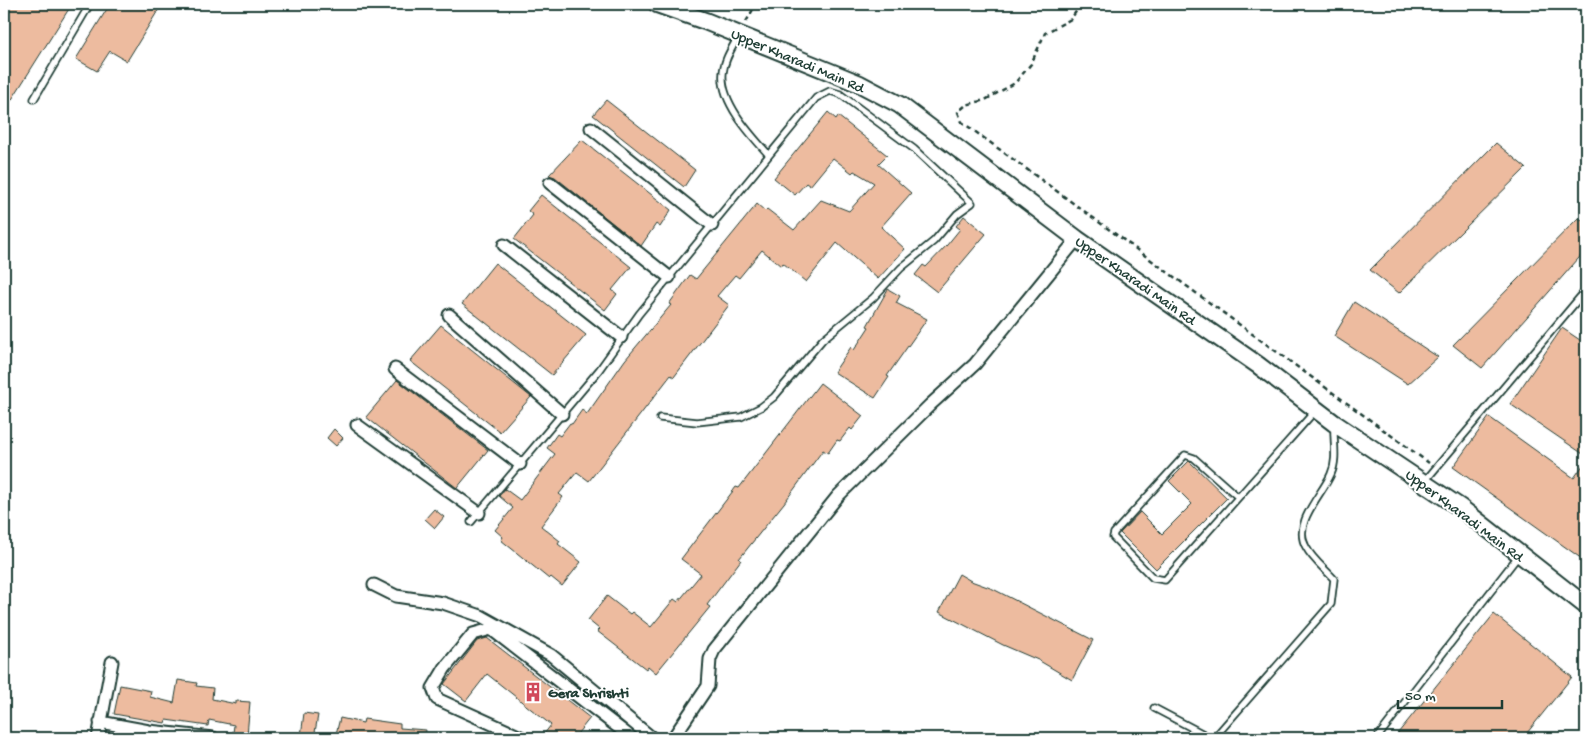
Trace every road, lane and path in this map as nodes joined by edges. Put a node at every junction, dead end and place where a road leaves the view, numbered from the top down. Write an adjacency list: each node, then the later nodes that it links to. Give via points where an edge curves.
1 (90, 4): 6 (lane)
2 (658, 4): 5 (street, Upper Kharadi Main Rd)
3 (756, 4): 5 (path)
4 (1081, 4): 24 (path, via 1071,19 1045,33 1030,64 1016,83 985,100 966,105 958,112 962,122)
5 (739, 34): 8 (lane, via 727,56 723,74 727,92 744,127); 11 (street, Upper Kharadi Main Rd, via 860,84 900,105)
6 (34, 99)
7 (591, 128): 10 (street)
8 (769, 155): 10 (lane); 20 (lane, via 816,98 830,91 840,94 914,149 972,203 956,214 934,241 901,268 873,298 823,339 774,397 761,407 742,417 697,422)
9 (550, 183): 13 (street)
10 (712, 225): 13 (lane)
11 (1077, 239): 18 (street, Upper Kharadi Main Rd); 39 (street, via 975,364 838,496 760,592 714,650 708,686)
12 (504, 245): 16 (street)
13 (669, 277): 16 (lane)
14 (1586, 290): 24 (lane)
15 (449, 315): 19 (street)
16 (621, 337): 19 (lane, via 599,370)
17 (395, 369): 23 (street)
18 (1316, 410): 21 (street, Upper Kharadi Main Rd); 26 (lane)
19 (562, 414): 23 (lane)
20 (660, 418)
21 (1334, 424): 25 (street, Upper Kharadi Main Rd); 40 (lane, via 1331,474 1303,526 1306,547 1334,579 1331,604)
22 (357, 425): 27 (street)
23 (520, 464): 27 (lane)
24 (1436, 468): 25 (lane)
25 (1424, 483): 28 (street, Upper Kharadi Main Rd)
26 (1238, 497): 26 (lane, via 1164,580 1153,578 1114,537 1114,533 1185,455 1194,458)
27 (475, 517)
28 (1519, 555): 30 (street, Upper Kharadi Main Rd); 41 (lane)
29 (374, 585): 38 (street, via 396,596 443,603 481,616 551,655)
30 (1586, 606)
31 (112, 662): 33 (street)
32 (1154, 708): 40 (lane)
33 (100, 722): 35 (street); 36 (street)
34 (627, 737): 37 (street, via 491,629 473,634 444,668 433,688 437,699)
35 (98, 738)
36 (213, 738)
37 (523, 738)
38 (652, 738)
39 (673, 738)
40 (1213, 738)
41 (1377, 738)

